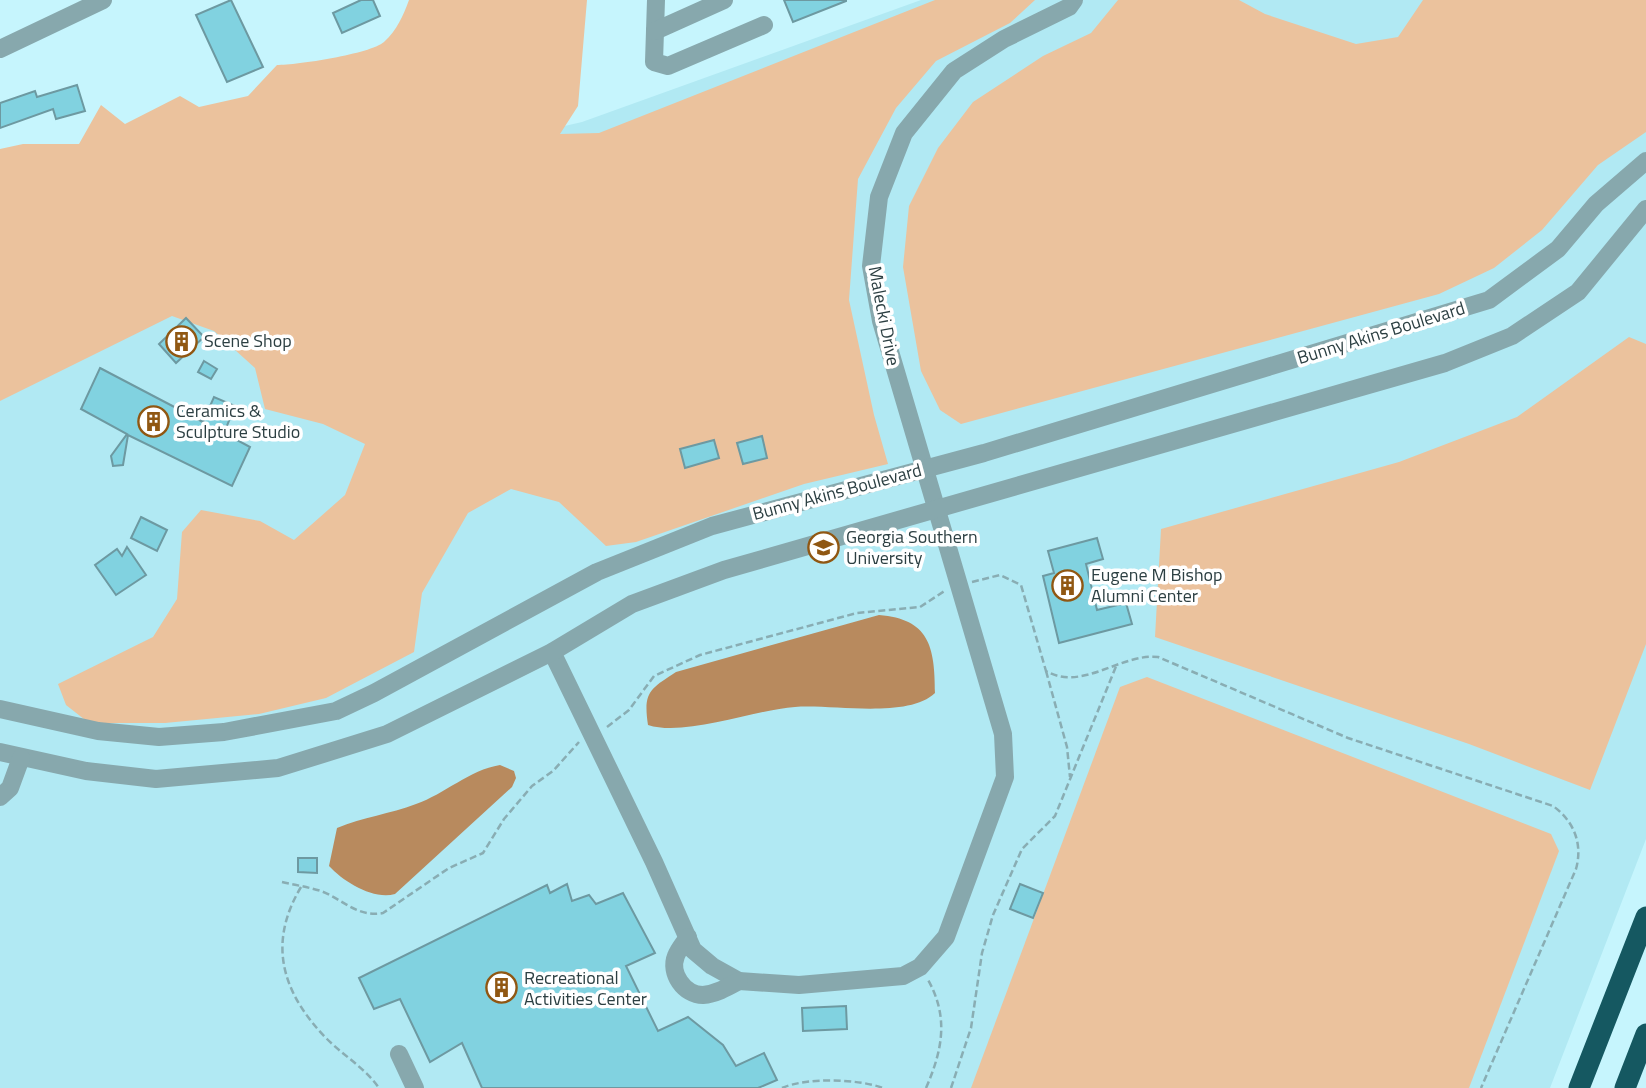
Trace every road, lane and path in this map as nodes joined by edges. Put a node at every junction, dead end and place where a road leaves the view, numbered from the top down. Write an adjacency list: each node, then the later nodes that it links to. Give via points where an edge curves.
1 (103, 0): 7 (street)
2 (656, 0): 6 (street)
3 (724, 0): 6 (street)
4 (1074, 0): 10 (street, Malecki Drive, via 954,71 904,133 879,197 871,267 881,321)
5 (764, 25): 6 (street, via 668,66 654,62)
6 (655, 32)
7 (0, 48)
8 (1646, 161): 10 (street, Bunny Akins Boulevard, via 1595,204 1558,249 1489,300)
9 (1646, 209): 11 (street, via 1578,292 1512,336 1445,363)
10 (923, 469): 11 (street, Malecki Drive); 16 (street, Bunny Akins Boulevard, via 712,526 597,572 336,711 224,732 159,737 98,731)
11 (935, 508): 12 (street, Malecki Drive); 13 (street, via 724,570 632,604)
12 (961, 586): 15 (path, via 995,575 1021,585); 17 (path, via 943,591 920,607 857,612 700,654 654,676 622,717); 26 (street, Malecki Drive, via 1003,734 1005,777 946,937)
13 (552, 652): 17 (street); 19 (street, via 387,734 278,768 156,779)
14 (1117, 664): 15 (path, via 1074,678); 20 (path); 36 (path, via 1158,657 1348,738 1553,806 1565,815 1578,842 1576,869)
15 (1046, 671): 20 (path, via 1067,747)
16 (0, 709)
17 (594, 734): 23 (path, via 575,744 553,771 532,786 483,853 449,868 393,909 373,915 343,905 324,892); 25 (street)
18 (0, 752): 19 (street)
19 (21, 758): 21 (street, via 10,788)
20 (1070, 780): 35 (path, via 1050,824 1031,838 1015,860 993,915 982,953 971,1028)
21 (0, 797)
22 (282, 882): 23 (path)
23 (301, 887): 30 (path, via 282,934 286,977 327,1040)
24 (1646, 917): 37 (highway)
25 (688, 937): 27 (street, via 692,950); 27 (street, via 675,957 674,970 681,984 704,995)
26 (920, 967): 27 (street, via 904,976 799,985); 34 (path, via 935,993 943,1033 938,1062)
27 (739, 981)
28 (1646, 1034): 38 (highway)
29 (399, 1054): 31 (street)
30 (379, 1088)
31 (415, 1088)
32 (782, 1088): 33 (path, via 793,1083 864,1081)
33 (883, 1088)
34 (926, 1088)
35 (951, 1088)
36 (1481, 1088)
37 (1579, 1088)
38 (1625, 1088)

